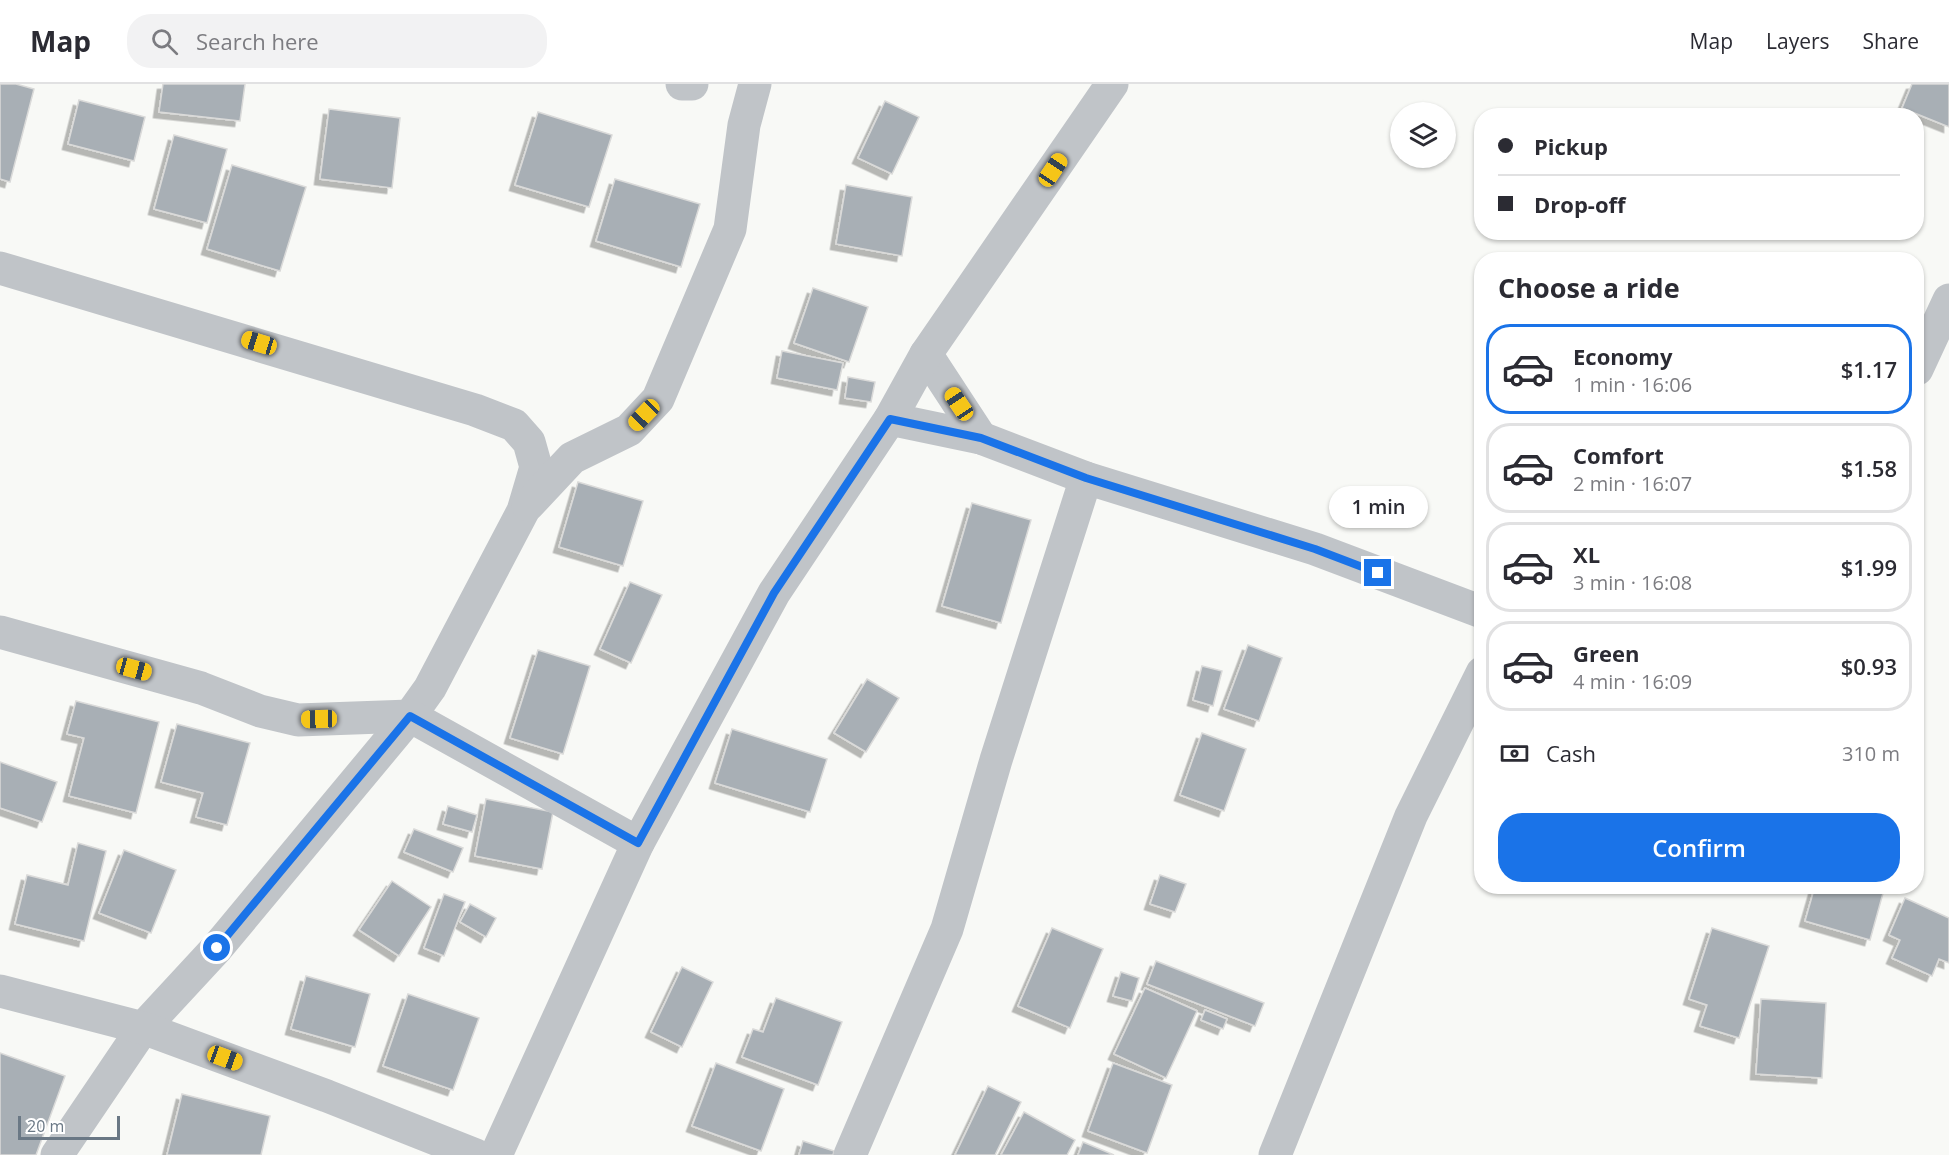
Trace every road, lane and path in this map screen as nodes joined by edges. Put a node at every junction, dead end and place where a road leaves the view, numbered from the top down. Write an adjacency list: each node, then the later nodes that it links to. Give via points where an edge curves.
1 (682, 84): 2 (street)
2 (692, 84)
3 (755, 84): 12 (street, via 744,125 730,229 658,399 629,430 572,458)
4 (1112, 84): 7 (street)
5 (0, 268): 12 (street, via 248,340 514,425 529,442 536,467)
6 (1949, 300): 8 (street)
7 (926, 354): 9 (street); 10 (street)
8 (1924, 354)
9 (890, 419): 10 (street); 17 (street, via 774,593)
10 (981, 438): 11 (street)
11 (1086, 478): 13 (street, via 1315,549); 23 (street, via 947,929)
12 (523, 511): 16 (street, via 430,688)
13 (1474, 609)
14 (0, 632): 16 (street, via 201,688 260,711 298,720)
15 (1474, 689): 24 (street, via 1411,816)
16 (410, 716): 17 (street); 19 (street, via 217,948)
17 (638, 843): 22 (street)
18 (0, 991): 19 (street)
19 (143, 1028): 20 (street); 21 (street)
20 (57, 1155)
21 (476, 1155)
22 (496, 1155)
23 (850, 1155)
24 (1275, 1155)

